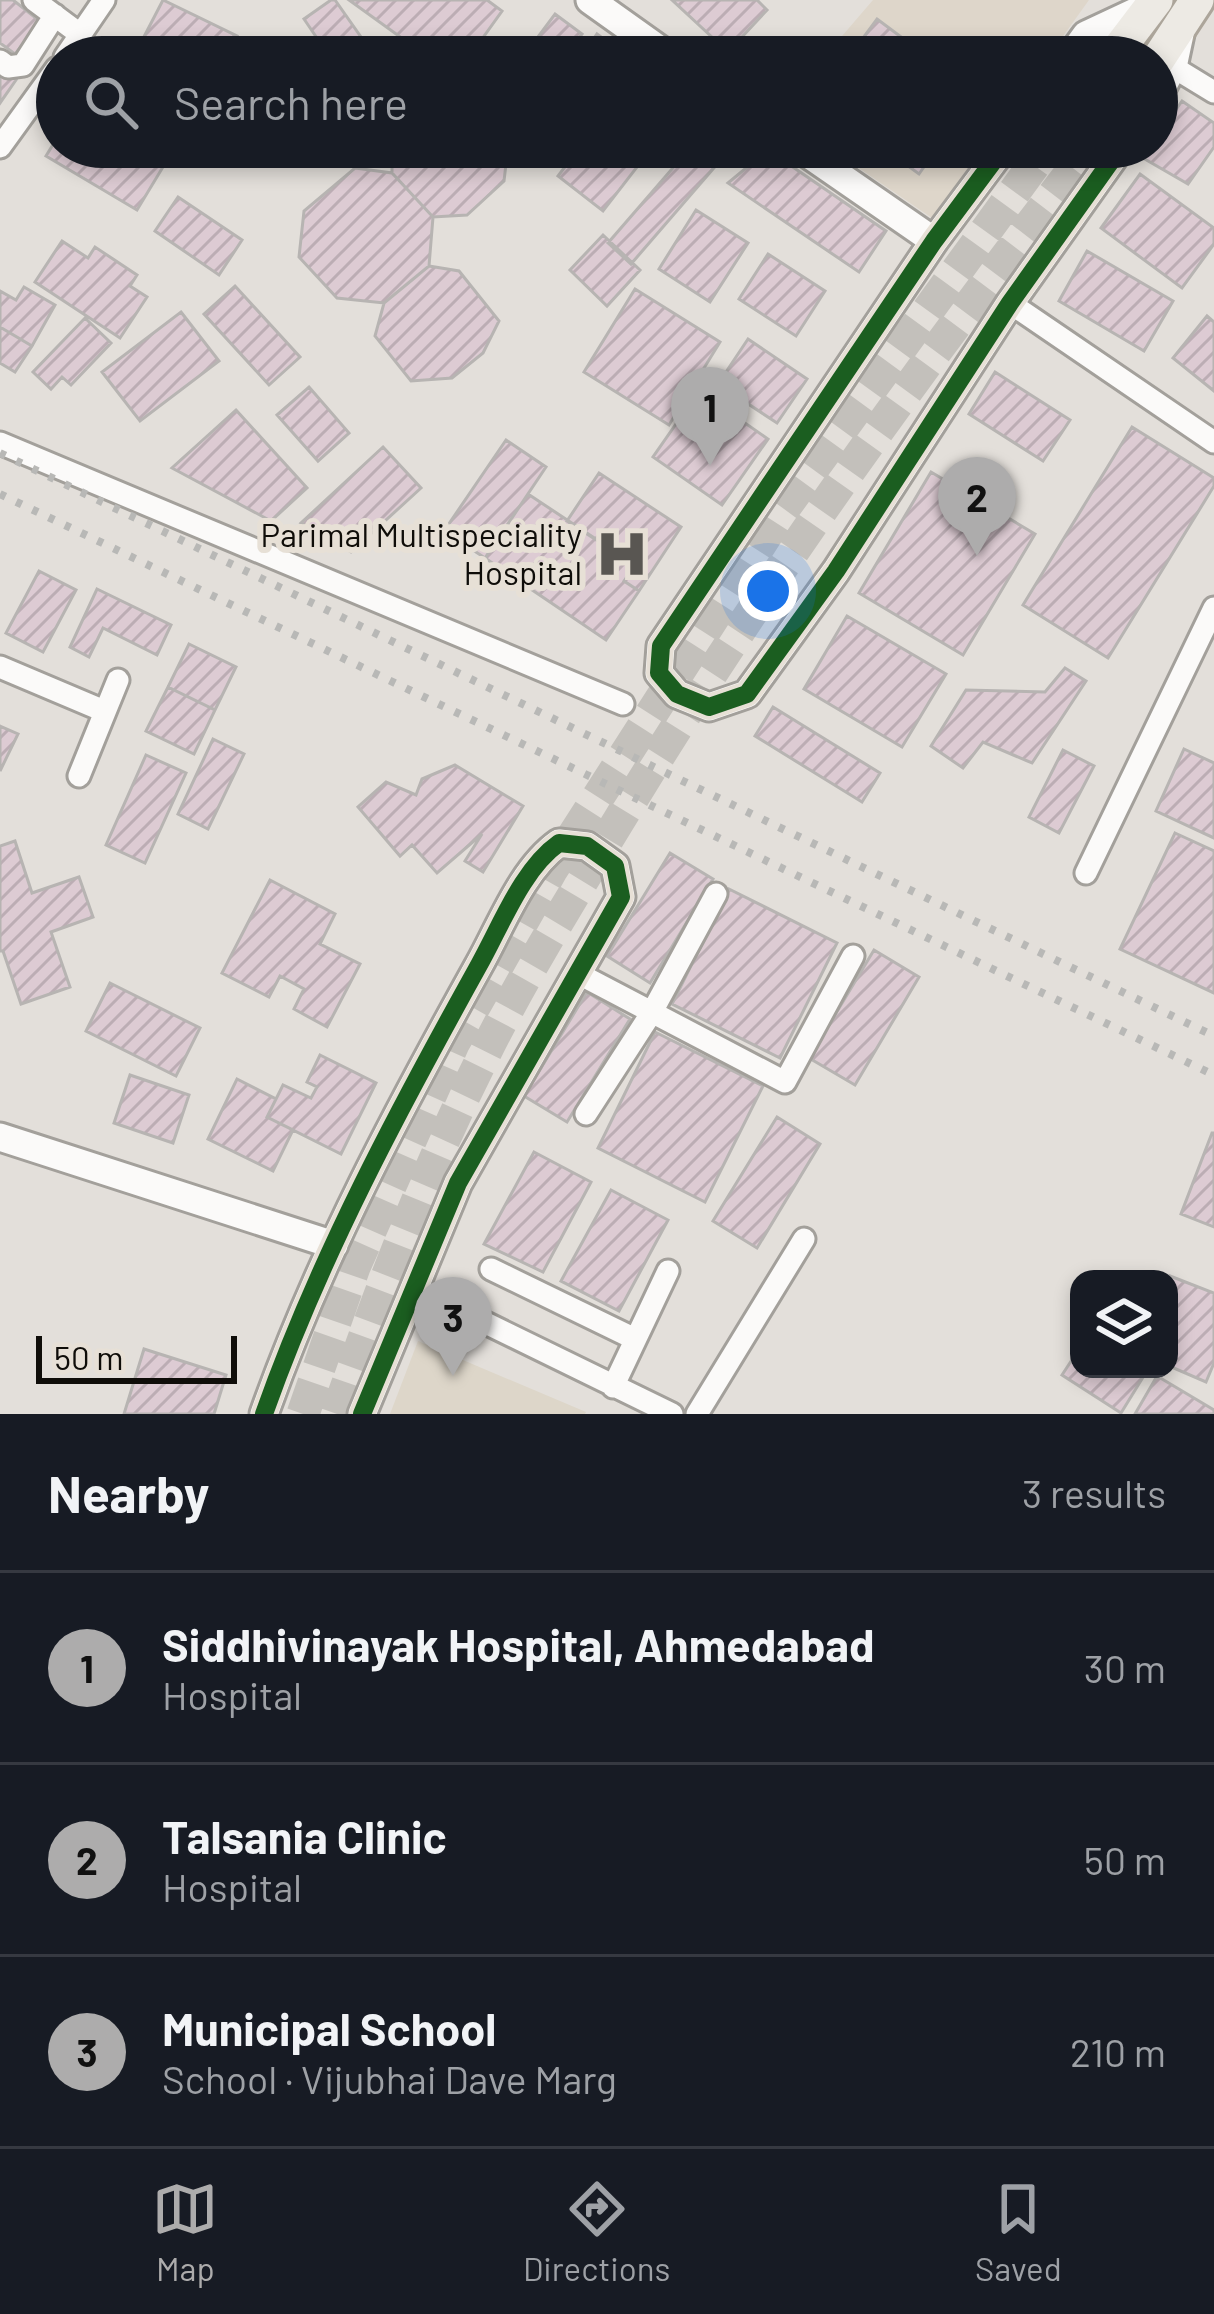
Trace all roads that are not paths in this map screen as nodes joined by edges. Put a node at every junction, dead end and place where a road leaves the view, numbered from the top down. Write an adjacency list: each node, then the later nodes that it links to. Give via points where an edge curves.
1 (34, 0): 5 (street)
2 (104, 0): 6 (street)
3 (590, 0): 8 (street)
4 (1155, 2): 9 (street); 10 (main road)
5 (55, 15): 6 (street); 7 (street)
6 (81, 34)
7 (42, 36)
8 (641, 36)
9 (1085, 36)
10 (1129, 36)
11 (36, 45): 12 (street, via 23,65)
12 (0, 62)
13 (1178, 71): 14 (street)
14 (1214, 92)
15 (36, 97): 16 (street)
16 (0, 147)
17 (828, 168): 20 (street)
18 (988, 168): 20 (street)
19 (1106, 168): 21 (street)
20 (934, 241): 21 (street, via 662,646 658,673 677,694 709,707 747,694)
21 (1010, 303): 22 (street)
22 (1214, 442)
23 (0, 443): 27 (street)
24 (1214, 608): 30 (street)
25 (0, 667): 28 (street)
26 (118, 680): 28 (street)
27 (622, 704)
28 (104, 711): 29 (street)
29 (79, 776)
30 (1086, 873)
31 (716, 894): 34 (street)
32 (853, 956): 34 (street, via 785,1082)
33 (579, 974): 34 (street); 38 (street, via 621,897 615,866 587,846 559,843 544,853 506,916); 41 (street, via 458,1183)
34 (652, 1012): 35 (street)
35 (586, 1114)
36 (0, 1137): 38 (street)
37 (804, 1239): 47 (street)
38 (334, 1245): 44 (street)
39 (491, 1269): 42 (street)
40 (668, 1271): 42 (street)
41 (414, 1288): 43 (street); 45 (street)
42 (635, 1339): 43 (street)
43 (613, 1387): 46 (street)
44 (264, 1414)
45 (362, 1414)
46 (672, 1414)
47 (698, 1414)

